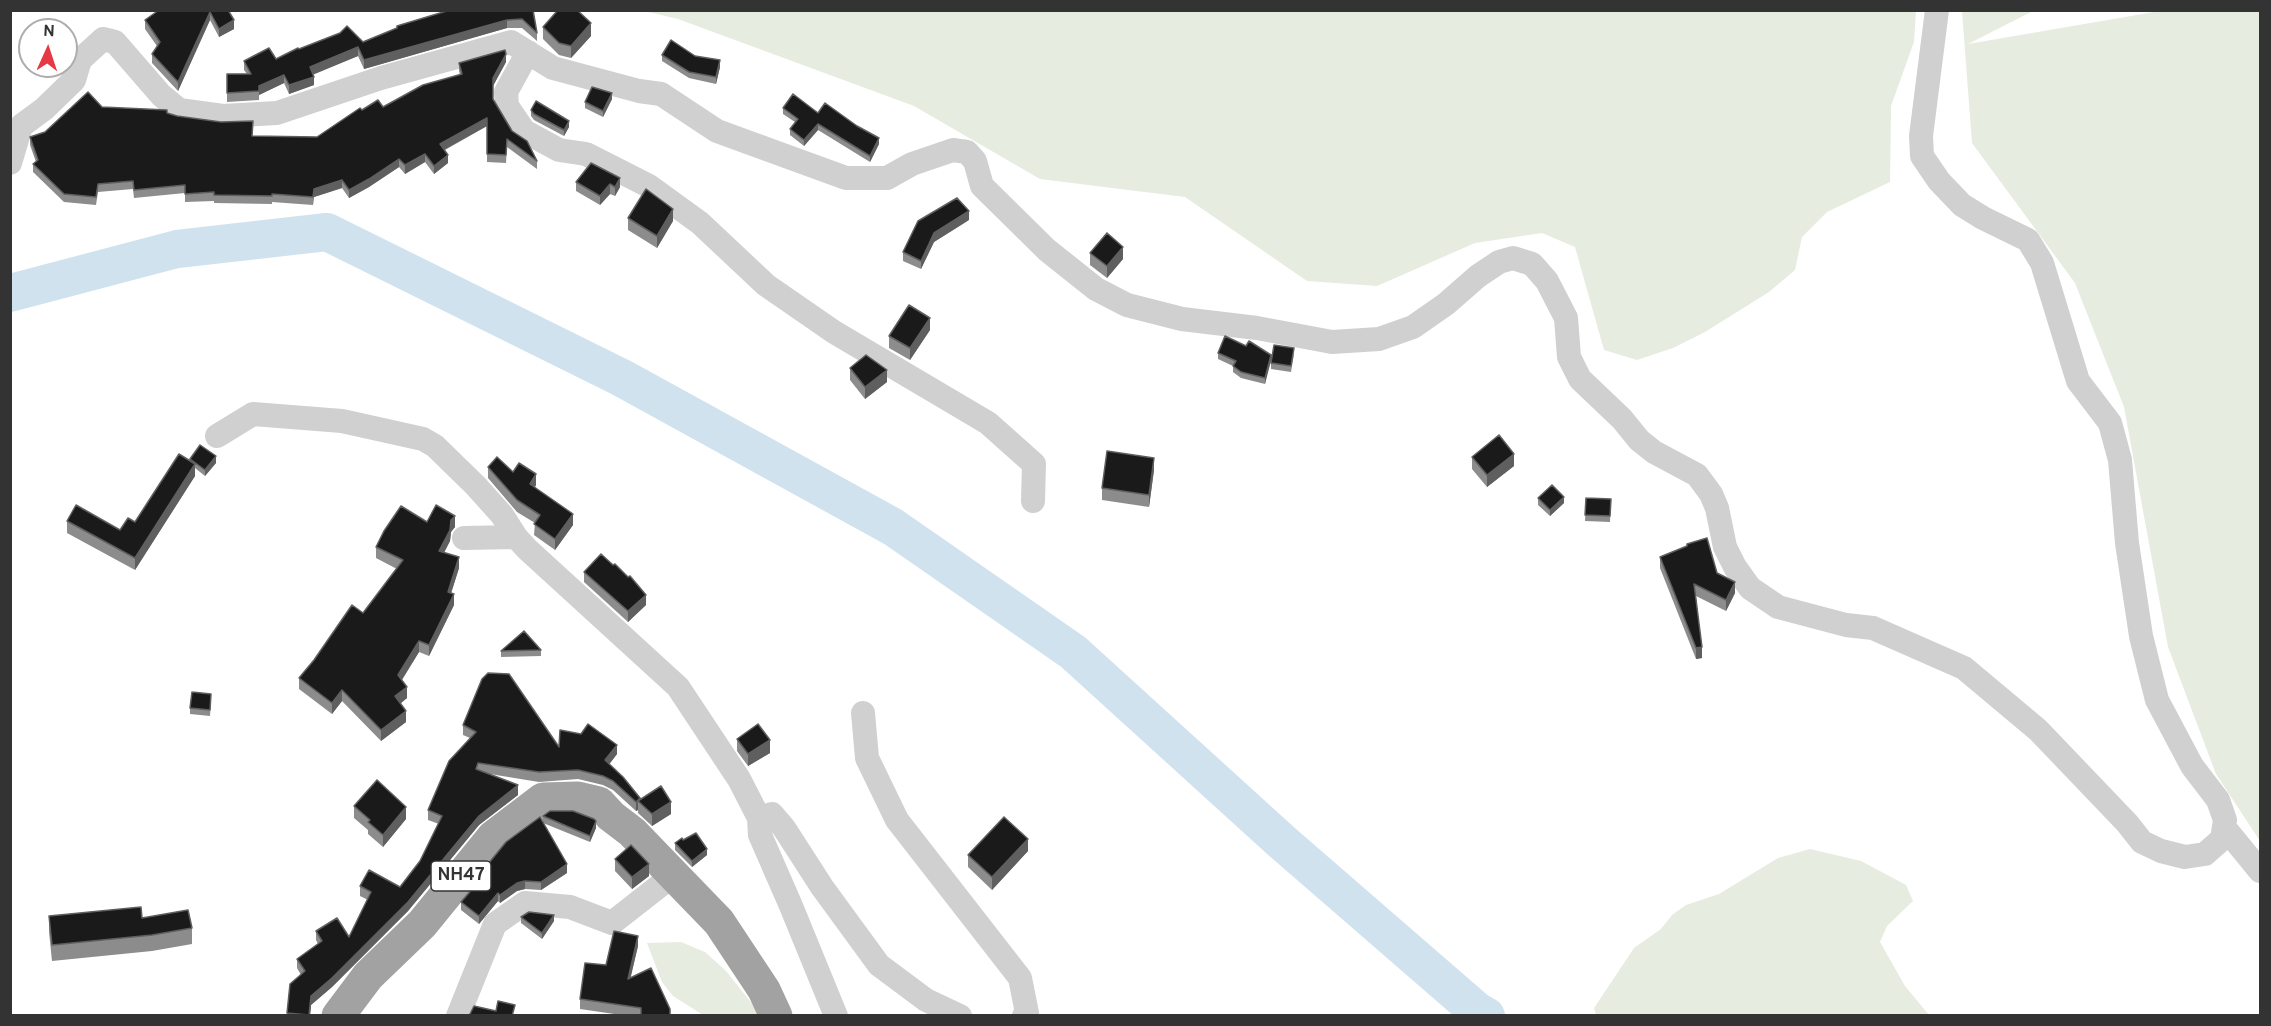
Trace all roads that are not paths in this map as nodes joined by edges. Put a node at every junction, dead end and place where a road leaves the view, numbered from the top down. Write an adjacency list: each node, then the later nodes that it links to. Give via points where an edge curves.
1 (1937, 10): 10 (street, via 1921,136 1922,156 1962,205 2028,240 2042,263 2078,381 2110,423 2120,460 2139,624 2157,700 2192,766 2217,800 2226,820)
2 (528, 52): 3 (street, via 511,42 381,78 277,113 223,116 179,111 115,42 103,39 80,60 74,80 21,126); 5 (street, via 506,92 507,106 524,131 559,150 586,154 649,186 700,223 766,285 834,332 988,423 1034,464); 10 (street, via 553,68 661,94 717,131 846,178 887,178 912,164 953,150 967,152 975,161 982,186 1047,250 1096,289 1126,304 1182,319 1332,342 1379,339 1413,327 1499,262 1513,258 1532,264 1547,281 1566,318 1569,357 1580,379 1647,446 1697,475 1717,508 1725,547 1750,588 1778,607 1873,628 1964,668 2038,729 2142,842 2185,857 2205,854 2222,839)
3 (10, 163)
4 (217, 436): 6 (street, via 253,414 342,420 423,439 476,486)
5 (1034, 501)
6 (516, 537): 7 (street); 9 (street, via 678,687 740,779)
7 (464, 538)
8 (863, 713): 18 (street, via 867,758 897,820 1020,978 1027,1013)
9 (759, 818): 16 (street, via 760,835); 17 (street, via 772,814 784,828 879,965 926,1000)
10 (2224, 827): 11 (street)
11 (2260, 871)
12 (672, 876): 13 (highway, NH47, via 599,803 578,798 543,799 493,837 422,924 368,976); 14 (street, via 612,923 570,907 525,903 495,924); 15 (highway, NH47, via 719,922 764,990)
13 (338, 1016)
14 (458, 1016)
15 (776, 1016)
16 (836, 1016)
17 (960, 1016)
18 (1024, 1016)

